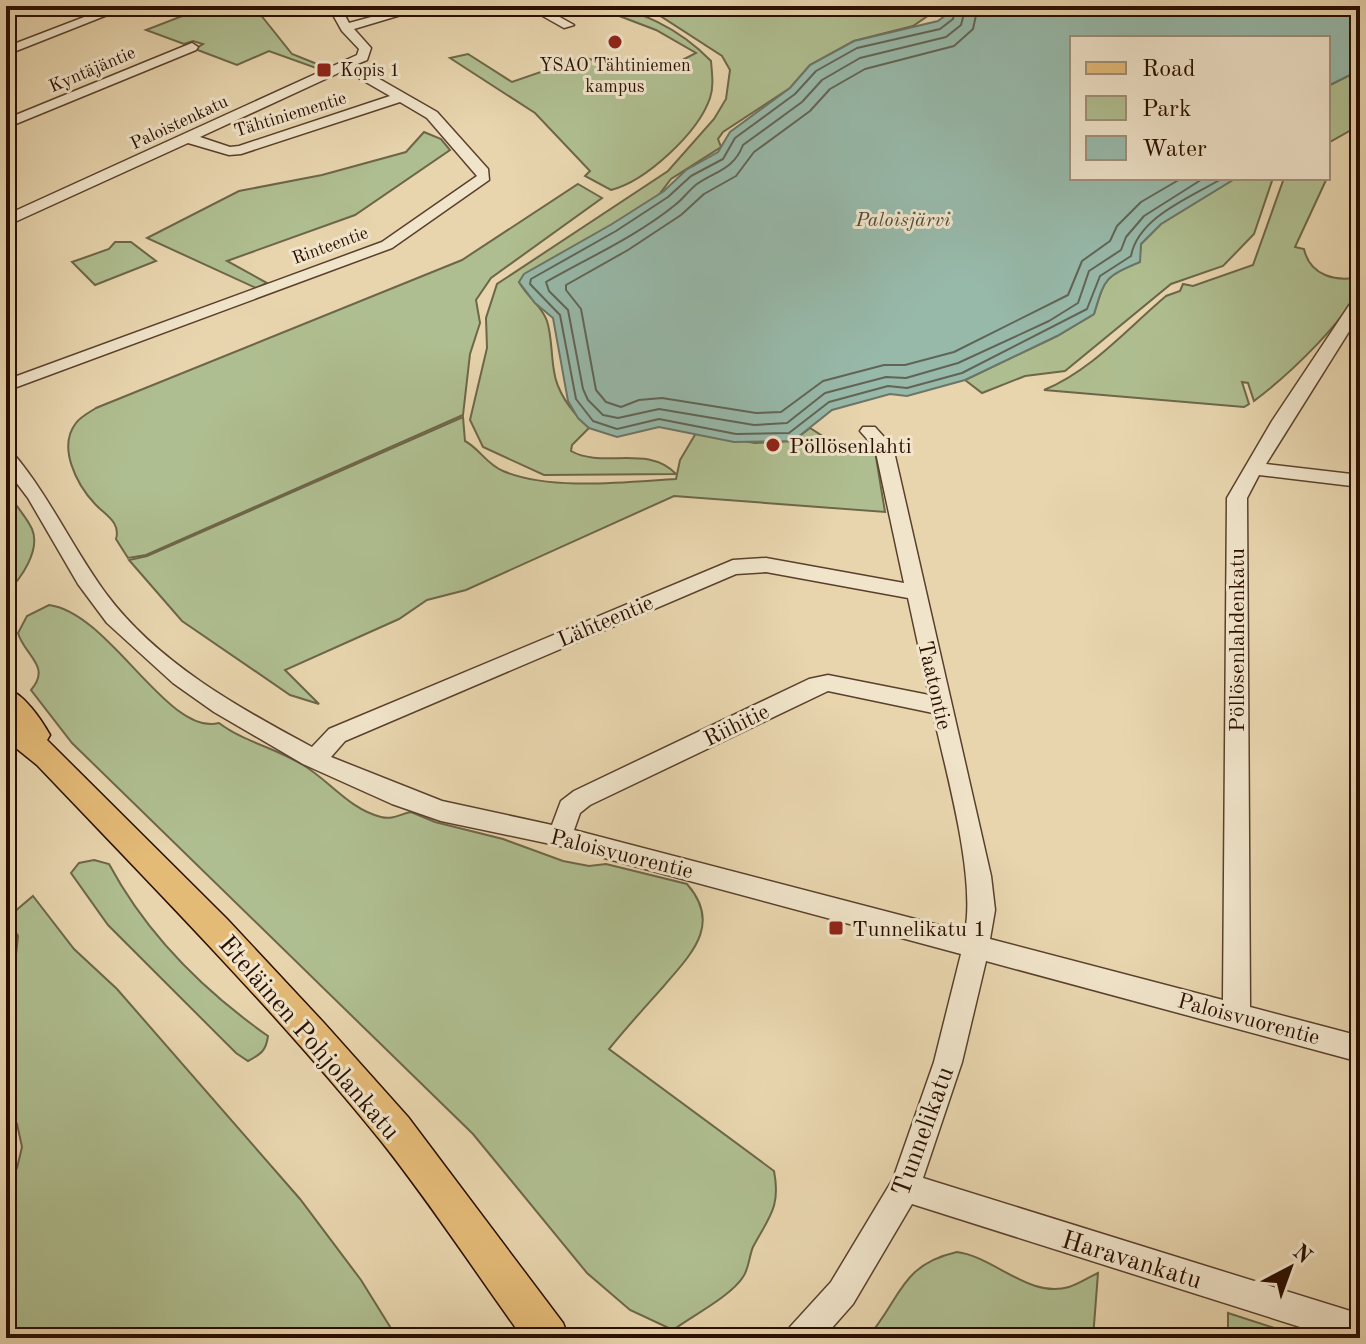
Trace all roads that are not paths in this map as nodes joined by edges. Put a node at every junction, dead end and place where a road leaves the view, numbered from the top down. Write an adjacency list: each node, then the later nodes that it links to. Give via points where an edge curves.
1 (124, 6): 8 (street)
2 (334, 6): 6 (street)
3 (425, 6): 6 (street)
4 (531, 6): 5 (street)
5 (568, 25)
6 (346, 28): 9 (street, Paloistenkatu, via 366,54)
7 (192, 47): 11 (street, Kyntäjäntie)
8 (6, 51)
9 (347, 66): 10 (street, Rinteentie); 12 (street, Paloistenkatu)
10 (402, 97): 12 (street, Tähtiniementie, via 241,150); 15 (street, Rinteentie, via 444,125 483,172 478,184 364,255)
11 (6, 124)
12 (188, 138): 13 (street, Paloistenkatu)
13 (6, 221)
14 (1360, 301): 18 (street, Pöllösenlahdenkatu, via 1281,421)
15 (6, 386)
16 (869, 431): 20 (street, Taatontie, via 884,447)
17 (6, 457): 25 (street, Paloisvuorentie, via 114,618 194,688)
18 (1256, 469): 19 (street); 28 (street, Pöllösenlahdenkatu, via 1237,498)
19 (1360, 481)
20 (914, 592): 22 (street, Taatontie); 25 (street, Lähteentie, via 766,565 733,567 337,735)
21 (6, 699): 24 (main road, Eteläinen Pohjolankatu, via 32,728)
22 (941, 706): 26 (street, Riihitie, via 817,685 582,798 570,808); 27 (street, Taatontie, via 978,876 982,910)
23 (6, 724): 24 (main road, Eteläinen Pohjolankatu)
24 (47, 757): 32 (main road, Eteläinen Pohjolankatu, via 323,1046 395,1130)
25 (316, 758): 26 (street, Paloisvuorentie, via 439,810)
26 (560, 836): 27 (street, Paloisvuorentie)
27 (976, 946): 28 (street, Paloisvuorentie); 30 (street, Tunnelikatu, via 948,1062)
28 (1236, 1014): 29 (street, Paloisvuorentie)
29 (1360, 1049)
30 (905, 1187): 31 (street, Haravankatu); 33 (street, Tunnelikatu, via 842,1293)
31 (1360, 1330)
32 (548, 1338)
33 (801, 1338)

